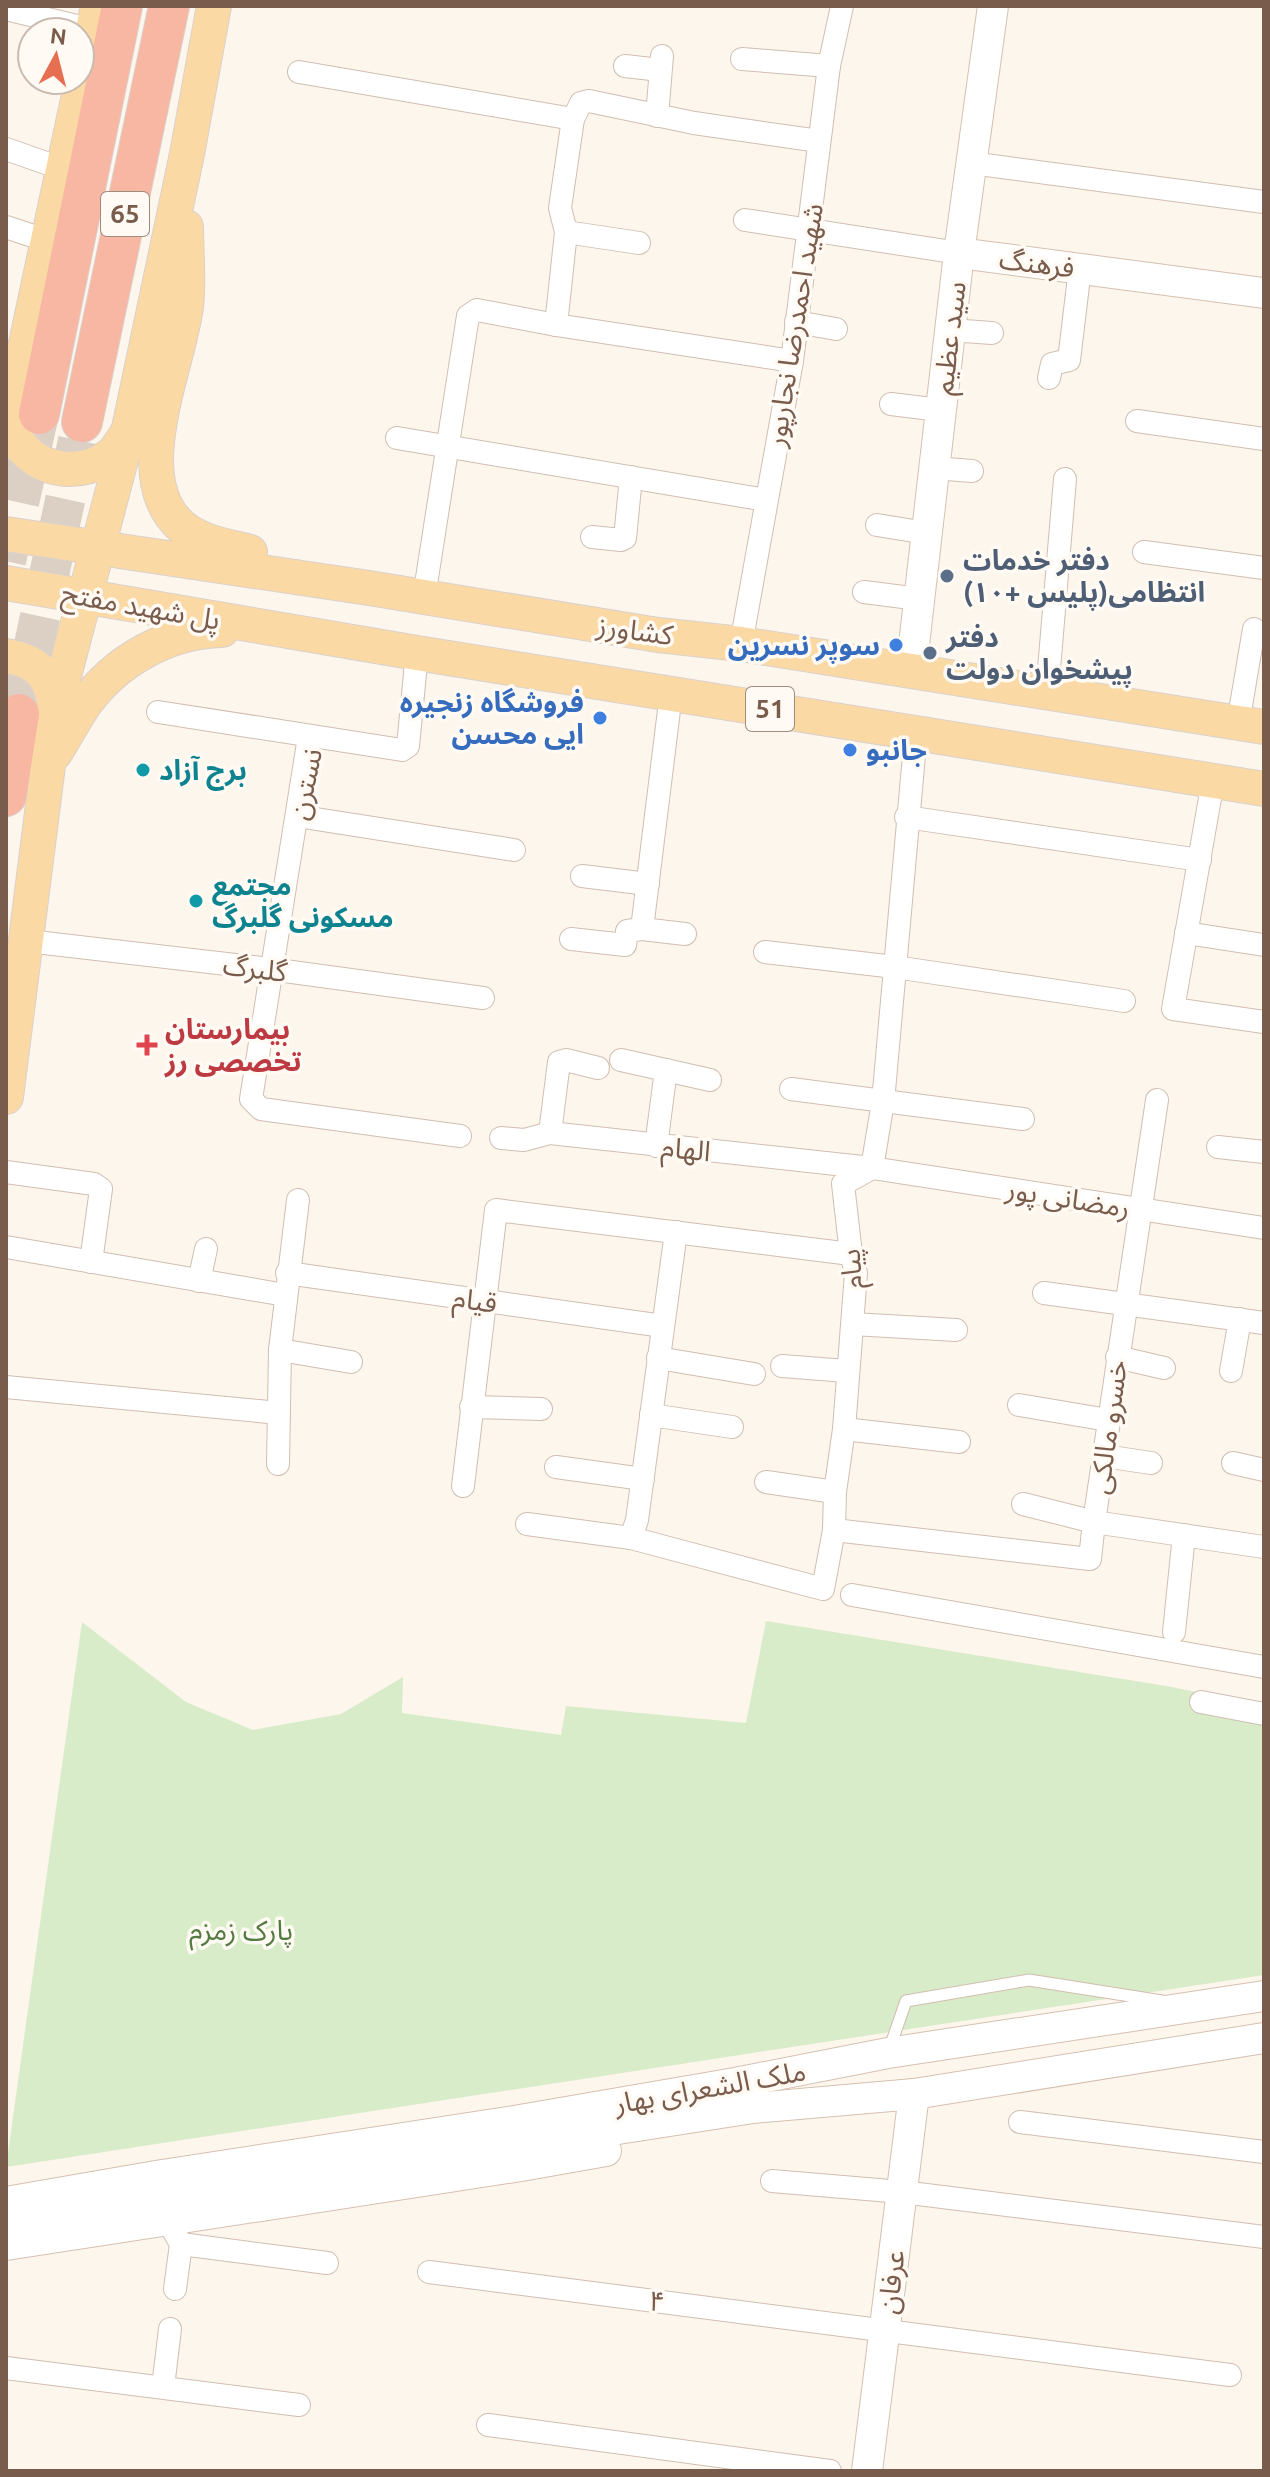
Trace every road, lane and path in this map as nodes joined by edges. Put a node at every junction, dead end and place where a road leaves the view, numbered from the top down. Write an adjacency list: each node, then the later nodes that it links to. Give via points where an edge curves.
1 (169, 6): 39 (highway, 65)
2 (214, 6): 15 (main road)
3 (842, 6): 9 (street, شهید احمدرضا نجارپور)
4 (993, 6): 16 (main road, سید عظیم)
5 (6, 9): 6 (street)
6 (105, 14): 17 (main road); 37 (highway, 65)
7 (742, 59): 9 (street)
8 (625, 66): 11 (street, via 661,63)
9 (829, 66): 13 (street, شهید احمدرضا نجارپور)
10 (299, 72): 12 (street)
11 (657, 116): 12 (street, via 589,101 581,103); 13 (street)
12 (573, 119): 22 (street, via 560,208)
13 (819, 141): 21 (street, شهید احمدرضا نجارپور)
14 (6, 149): 17 (street)
15 (187, 154): 40 (main road); 57 (main road, via 186,306 156,449 156,478 164,501 179,525 197,536)
16 (971, 163): 18 (street); 25 (main road, سید عظیم)
17 (63, 169): 23 (main road)
18 (1264, 202)
19 (745, 220): 21 (street, فرهنگ)
20 (6, 227): 23 (street)
21 (810, 230): 25 (street, فرهنگ); 28 (street, شهید احمدرضا نجارپور)
22 (566, 232): 24 (street); 29 (street)
23 (48, 241): 37 (main road)
24 (639, 243)
25 (959, 253): 26 (main road, فرهنگ); 31 (main road, سید عظیم)
26 (1080, 269): 27 (main road, فرهنگ); 34 (street, via 1069,360 1052,364)
27 (1264, 293)
28 (796, 322): 30 (street); 33 (street, شهید احمدرضا نجارپور)
29 (556, 325): 33 (street); 43 (street, via 477,310 468,316)
30 (836, 329)
31 (950, 330): 32 (street); 36 (main road, سید عظیم)
32 (992, 333)
33 (792, 361): 48 (street, شهید احمدرضا نجارپور)
34 (1049, 378)
35 (891, 404): 36 (street)
36 (940, 410): 44 (main road, سید عظیم)
37 (16, 411): 40 (main road, via 19,443 39,462 63,470 90,468 112,454)
38 (1137, 421): 42 (street)
39 (82, 422)
40 (128, 433): 54 (main road, via 98,508)
41 (397, 438): 43 (street)
42 (1264, 439)
43 (448, 447): 46 (street); 59 (street)
44 (934, 468): 45 (street); 50 (main road, سید عظیم)
45 (972, 471)
46 (631, 477): 48 (street); 52 (street, via 625,538)
47 (1065, 479): 67 (street)
48 (766, 500): 63 (street, شهید احمدرضا نجارپور)
49 (877, 525): 50 (street)
50 (926, 533): 60 (main road, سید عظیم)
51 (6, 534): 54 (main road, کشاورز / 51)
52 (592, 537)
53 (1144, 552): 55 (street)
54 (86, 563): 56 (main road, پل شهید مفتح / 51); 56 (main road, via 33,558); 57 (main road, کشاورز / 51); 61 (main road, پل شهید مفتح / 51); 69 (main road)
55 (1264, 568)
56 (9, 580)
57 (369, 588): 59 (main road, کشاورز / 51)
58 (864, 592): 60 (street)
59 (424, 597): 63 (main road, کشاورز / 51)
60 (919, 599): 66 (main road, سید عظیم)
61 (276, 629): 64 (main road, کشاورز / 51); 74 (main road, via 194,631 118,668 85,703)
62 (1254, 629): 71 (street)
63 (741, 644): 66 (main road, کشاورز / 51)
64 (417, 653): 68 (main road, کشاورز / 51); 73 (street, نسترن, via 405,749)
65 (6, 656): 69 (main road, via 24,659 53,689)
66 (911, 671): 67 (main road, کشاورز / 51)
67 (1047, 693): 71 (main road, کشاورز / 51)
68 (671, 694): 72 (main road, کشاورز / 51); 83 (street)
69 (37, 712): 74 (main road); 77 (highway)
70 (158, 712): 73 (street)
71 (1251, 725)
72 (916, 733): 75 (main road, کشاورز / 51); 79 (street)
73 (309, 737): 78 (street, نسترن)
74 (49, 764): 88 (main road)
75 (1213, 781): 76 (main road, کشاورز / 51); 81 (street)
76 (1264, 789)
77 (6, 796)
78 (297, 816): 80 (street); 92 (street, نسترن)
79 (906, 817): 81 (street); 91 (street)
80 (514, 850)
81 (1200, 860): 85 (street)
82 (582, 876): 83 (street)
83 (648, 884): 84 (street)
84 (642, 929): 86 (street); 87 (street, via 627,931 625,945)
85 (1186, 933): 89 (street); 95 (street, via 1173,1009)
86 (685, 934)
87 (571, 939)
88 (27, 941): 92 (street, گلبرگ); 101 (main road)
89 (1264, 945)
90 (765, 952): 91 (street)
91 (895, 967): 94 (street); 103 (street)
92 (270, 969): 93 (street, گلبرگ); 106 (street, نسترن, via 251,1099 255,1106)
93 (483, 998)
94 (1124, 1001)
95 (1264, 1022)
96 (621, 1060): 98 (street)
97 (598, 1068): 105 (street, via 559,1062)
98 (666, 1070): 99 (street); 108 (street)
99 (710, 1080)
100 (791, 1089): 103 (street)
101 (6, 1097)
102 (1157, 1100): 114 (street, خسرو مالکی)
103 (883, 1102): 104 (street); 111 (street)
104 (1023, 1119)
105 (550, 1133): 107 (street, الهام, via 524,1140); 108 (street, الهام)
106 (460, 1136)
107 (501, 1138)
108 (656, 1146): 111 (street, الهام)
109 (1218, 1147): 110 (street)
110 (1264, 1152)
111 (872, 1168): 114 (street, رمضانی پور); 119 (street, پیام, via 843,1184)
112 (6, 1172): 120 (street, via 101,1189)
113 (298, 1200): 121 (street)
114 (1143, 1210): 115 (street, رمضانی پور); 126 (street, خسرو مالکی)
115 (1264, 1228)
116 (676, 1232): 119 (street); 125 (street, via 496,1210); 130 (street)
117 (6, 1247): 120 (street)
118 (206, 1249): 122 (street)
119 (851, 1254): 129 (street, پیام, via 856,1273)
120 (91, 1262): 122 (street)
121 (287, 1273): 124 (street); 125 (street, قیام)
122 (199, 1281): 124 (street)
123 (1044, 1293): 126 (street)
124 (285, 1295): 132 (street)
125 (483, 1301): 130 (street, قیام); 143 (street)
126 (1125, 1304): 127 (street); 133 (street, خسرو مالکی)
127 (1240, 1319): 128 (street); 139 (street)
128 (1264, 1323)
129 (853, 1324): 131 (street); 138 (street, پیام)
130 (663, 1326): 134 (street)
131 (956, 1330)
132 (280, 1350): 135 (street); 145 (street)
133 (1117, 1357): 137 (street); 147 (street, خسرو مالکی)
134 (658, 1358): 140 (street); 146 (street)
135 (351, 1362)
136 (782, 1366): 138 (street)
137 (1164, 1368)
138 (847, 1371): 149 (street, پیام)
139 (1231, 1371)
140 (754, 1374)
141 (6, 1387): 145 (street)
142 (1019, 1405): 147 (street)
143 (471, 1407): 144 (street); 159 (street)
144 (541, 1409)
145 (279, 1413): 154 (street)
146 (651, 1415): 148 (street); 157 (street)
147 (1108, 1420): 151 (street, خسرو مالکی)
148 (732, 1427)
149 (844, 1429): 150 (street); 160 (street, پیام)
150 (959, 1442)
151 (1104, 1456): 152 (street); 162 (street, خسرو مالکی)
152 (1151, 1463)
153 (1233, 1463): 156 (street)
154 (278, 1464)
155 (556, 1467): 157 (street)
156 (1264, 1470)
157 (643, 1479): 166 (street)
158 (766, 1482): 160 (street)
159 (463, 1486)
160 (835, 1492): 164 (street, پیام)
161 (1023, 1504): 162 (street)
162 (1094, 1522): 164 (street, via 1090,1559); 165 (street, خسرو مالکی)
163 (527, 1524): 166 (street)
164 (834, 1530): 166 (street, پیام, via 823,1589)
165 (1184, 1535): 167 (street, خسرو مالکی); 169 (street)
166 (631, 1538)
167 (1264, 1547)
168 (852, 1595): 170 (street)
169 (1174, 1632)
170 (1264, 1667)
171 (1201, 1702): 172 (street)
172 (1264, 1714)
173 (1264, 1996): 174 (main road, ملک الشعرای بهار)
174 (1198, 2006): 176 (main road, ملک الشعرای بهار); 176 (lane, via 1029,1980 906,2001)
175 (1264, 2038): 177 (main road)
176 (888, 2053): 181 (main road, via 731,2065); 184 (main road, ملک الشعرای بهار, via 530,2119)
177 (914, 2094): 182 (main road, عرفان); 184 (main road, via 521,2166)
178 (1020, 2122): 179 (street)
179 (1264, 2152)
180 (772, 2181): 182 (street)
181 (6, 2184)
182 (902, 2192): 186 (street); 192 (main road, عرفان)
183 (6, 2202): 184 (main road)
184 (166, 2210): 185 (main road); 187 (main road); 188 (street); 190 (street)
185 (6, 2224)
186 (1264, 2237)
187 (6, 2245)
188 (327, 2263)
189 (429, 2272): 192 (street, ۴)
190 (175, 2289)
191 (170, 2329): 195 (street)
192 (885, 2329): 194 (street, ۴); 199 (main road, عرفان)
193 (6, 2368): 195 (street)
194 (1230, 2375)
195 (163, 2387): 196 (street)
196 (299, 2405)
197 (488, 2425): 198 (street)
198 (830, 2471)
199 (867, 2471)

